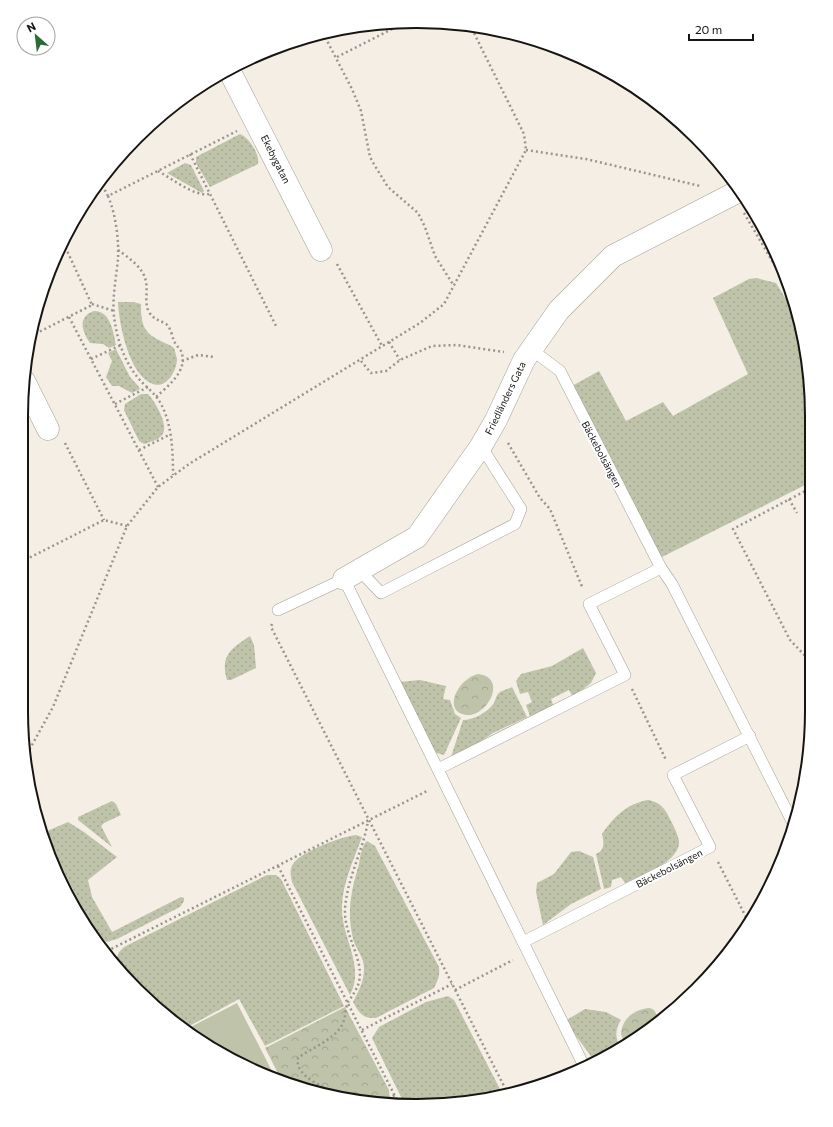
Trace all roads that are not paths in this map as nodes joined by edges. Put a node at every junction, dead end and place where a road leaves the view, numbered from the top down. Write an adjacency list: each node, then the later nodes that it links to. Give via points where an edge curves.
1 (232, 75): 3 (street, Ekebygatan)
2 (734, 193): 4 (street, Friedländers Gata, via 613,256 559,310)
3 (321, 250)
4 (528, 355): 7 (street, Friedländers Gata); 8 (lane, Bäckebolsängen, via 560,371)
5 (29, 391): 6 (street)
6 (48, 429)
7 (481, 446): 9 (street, Friedländers Gata, via 417,537); 9 (lane, via 521,509 514,524 381,593)
8 (661, 568): 11 (lane, Bäckebolsängen, via 672,584); 12 (lane, via 589,604 625,675)
9 (352, 575): 10 (lane, Friedländers Gata); 12 (lane)
10 (278, 610)
11 (750, 736): 13 (lane, Bäckebolsängen); 14 (lane, Bäckebolsängen, via 674,775 710,847)
12 (438, 769): 14 (lane)
13 (790, 817)
14 (522, 942): 15 (lane)
15 (582, 1062)

